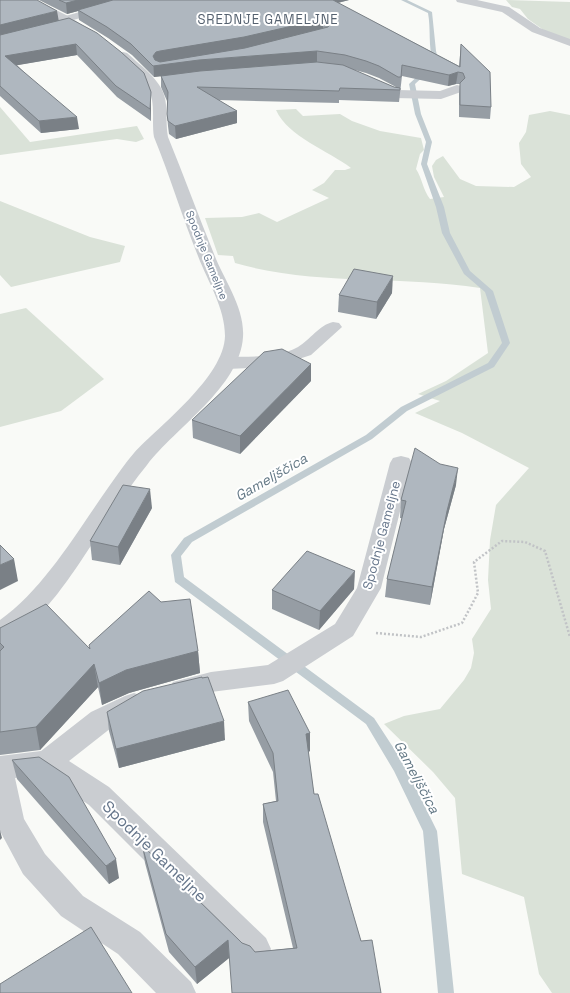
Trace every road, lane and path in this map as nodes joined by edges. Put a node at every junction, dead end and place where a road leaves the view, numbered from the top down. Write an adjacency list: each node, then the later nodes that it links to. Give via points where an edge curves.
1 (28, 0): 4 (street)
2 (134, 0): 4 (street)
3 (461, 0): 6 (street, via 506,9 527,24)
4 (66, 23): 5 (street)
5 (103, 41)
6 (570, 43)
7 (115, 50): 9 (street)
8 (154, 69): 9 (street)
9 (140, 71): 12 (street)
10 (361, 77): 13 (street, via 394,94 441,95)
11 (166, 81): 12 (street)
12 (152, 83): 15 (street, Spodnje Gameljne, via 160,104 161,137 233,321 234,338)
13 (457, 89)
14 (334, 327): 15 (street, via 304,351 274,361)
15 (227, 363): 18 (street, Spodnje Gameljne, via 210,388 140,459 56,580 21,618)
16 (401, 463): 17 (street, Spodnje Gameljne, via 369,588)
17 (344, 630): 19 (path, via 421,637 462,623 478,593 474,562 502,541 525,542 545,552); 20 (street, Spodnje Gameljne, via 274,674 211,682 138,700 101,720)
18 (0, 633)
19 (570, 638)
20 (48, 762): 21 (street); 23 (street, Spodnje Gameljne, via 99,796)
21 (0, 768)
22 (0, 775): 24 (street, via 10,822 34,864 72,906 129,943)
23 (255, 949)
24 (179, 993)

